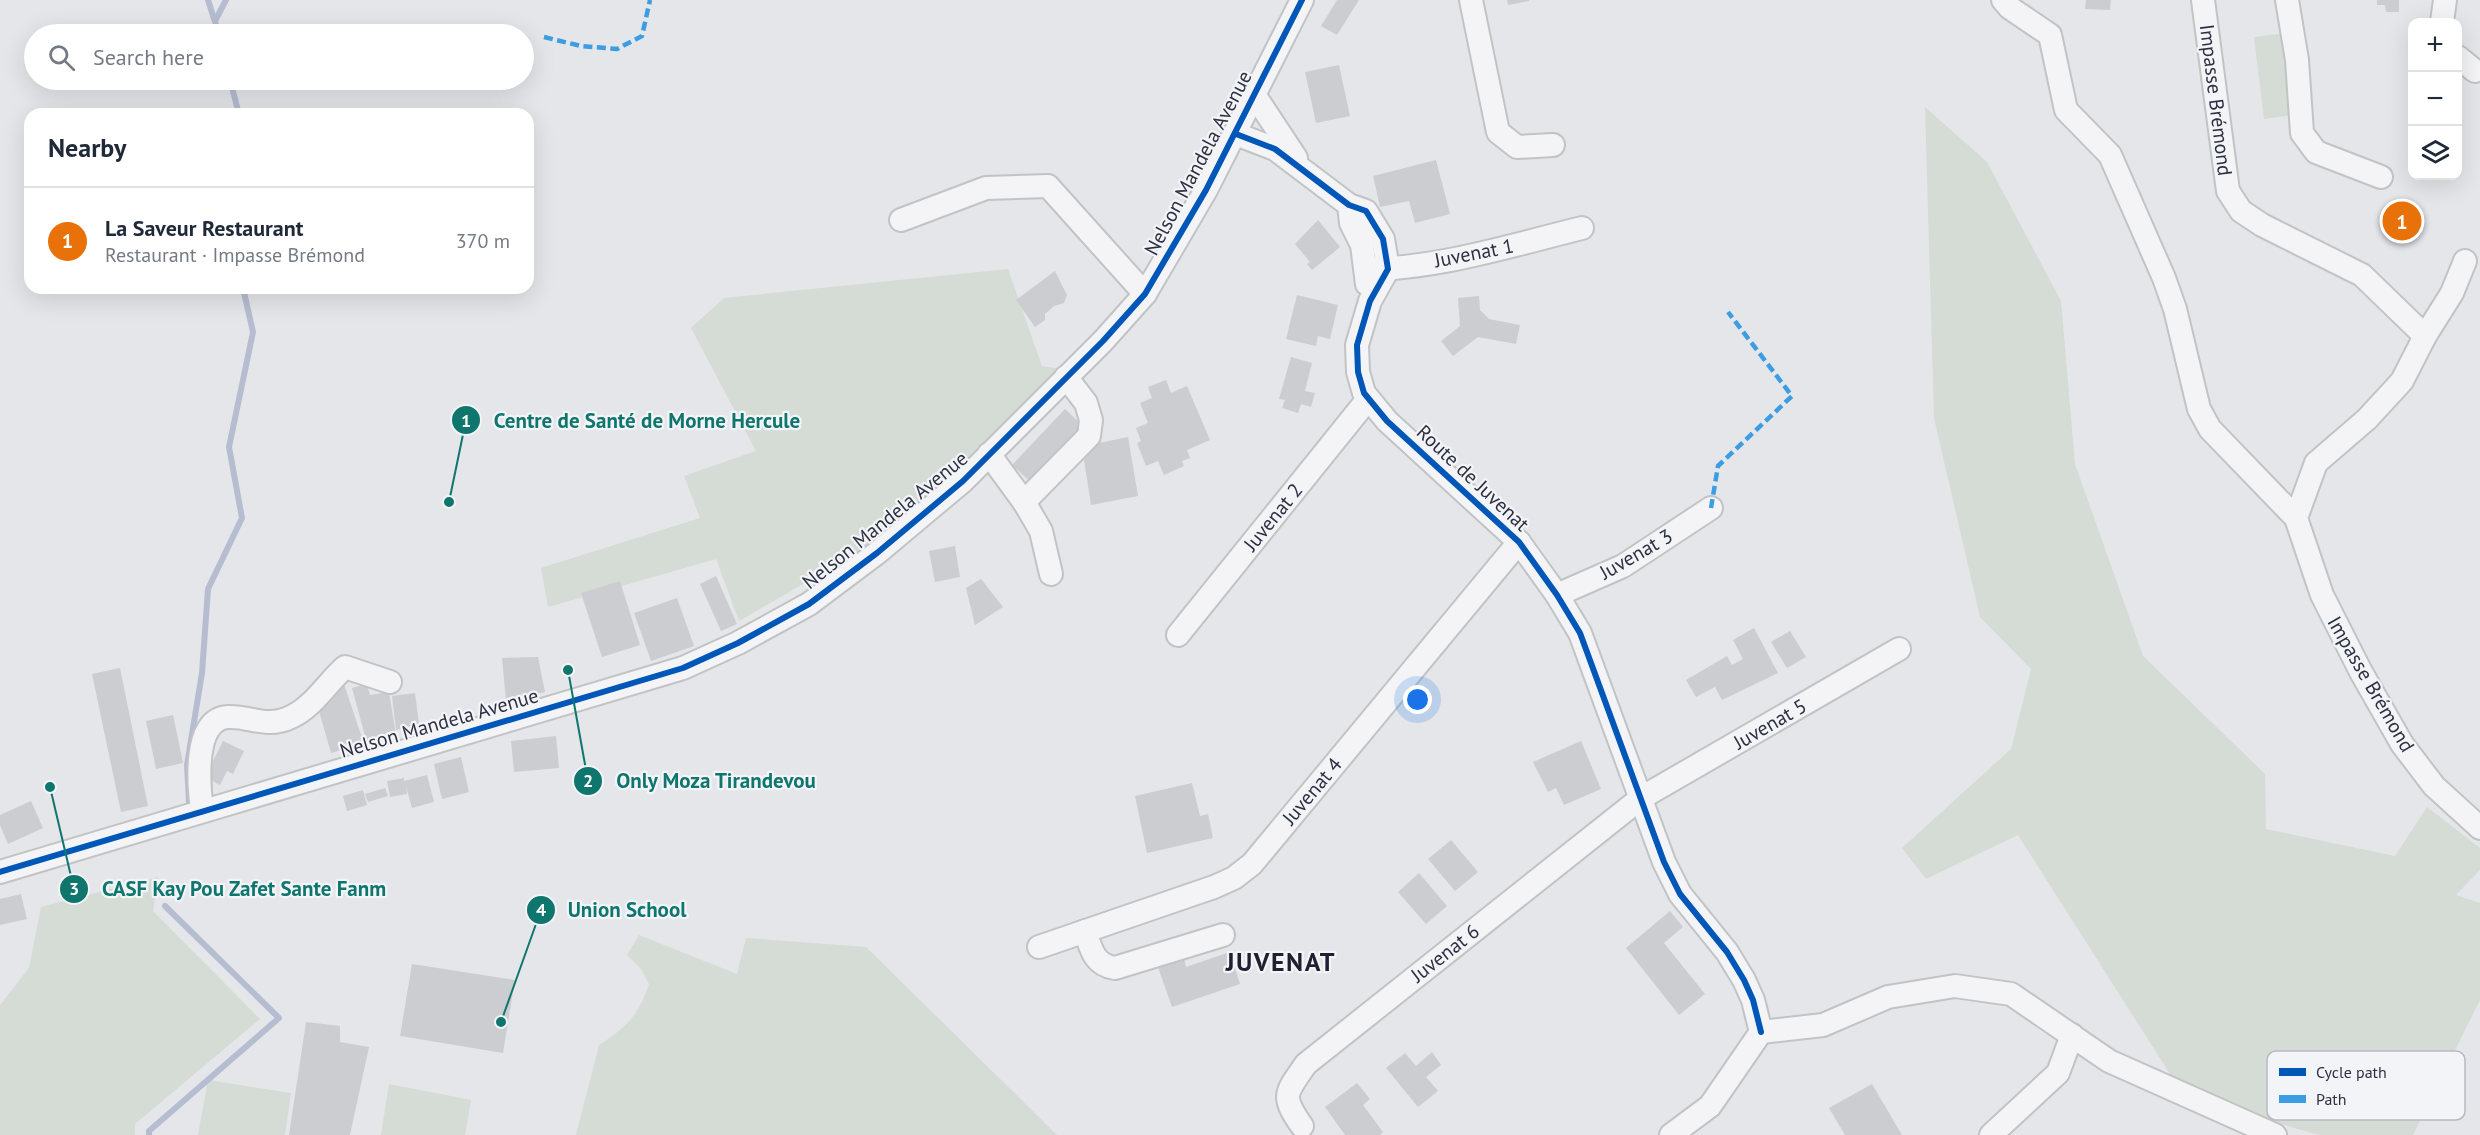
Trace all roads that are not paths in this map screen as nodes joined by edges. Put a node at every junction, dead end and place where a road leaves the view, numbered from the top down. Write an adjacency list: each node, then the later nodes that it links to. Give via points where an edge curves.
1 (1302, 0): 8 (street, Nelson Mandela Avenue)
2 (1471, 0): 10 (street, via 1498,132 1517,147)
3 (2003, 0): 24 (street, Impasse Brémond, via 2050,35 2066,110 2110,154 2164,278 2199,409 2210,429)
4 (2203, 0): 18 (street, Impasse Brémond, via 2228,191 2241,211 2362,275)
5 (2287, 0): 12 (street, via 2302,133 2307,144 2316,152)
6 (2445, 0): 7 (street)
7 (2443, 18)
8 (1255, 96): 9 (street, Nelson Mandela Avenue); 11 (street, Route de Juvenat)
9 (1236, 134): 11 (street, Route de Juvenat, via 1275,149); 17 (street, Nelson Mandela Avenue)
10 (1553, 145)
11 (1302, 167): 16 (street, Route de Juvenat, via 1349,205 1351,223)
12 (2381, 177)
13 (901, 220): 17 (street, via 986,188 1048,186)
14 (1582, 228): 16 (street, Juvenat 1, via 1490,251)
15 (2465, 261): 18 (street, via 2452,293)
16 (1377, 269): 20 (street, Route de Juvenat, via 1357,345 1358,372)
17 (1145, 294): 19 (street, Nelson Mandela Avenue)
18 (2425, 336): 24 (street, via 2402,381 2367,419 2316,463)
19 (1066, 377): 21 (street, Nelson Mandela Avenue); 22 (street, via 1086,403 1091,420 1089,436)
20 (1368, 399): 25 (street, Route de Juvenat); 28 (street, Juvenat 2)
21 (989, 454): 22 (street); 32 (street, Nelson Mandela Avenue, via 963,481 818,597 729,648 683,668)
22 (1024, 502): 26 (street, via 1041,531)
23 (1711, 508): 27 (street, Juvenat 3, via 1623,566)
24 (2296, 518): 33 (street, Impasse Brémond, via 2322,595 2402,744 2434,786)
25 (1519, 542): 27 (street, Route de Juvenat); 35 (street, Juvenat 4, via 1251,864 1214,887)
26 (1051, 574)
27 (1557, 595): 31 (street, Route de Juvenat, via 1580,633)
28 (1178, 635)
29 (1899, 649): 31 (street, Juvenat 5)
30 (390, 682): 32 (street, via 345,667 292,717 266,724 220,719 208,732 201,750 198,779)
31 (1641, 798): 38 (street, Route de Juvenat, via 1680,894 1727,952 1744,980 1754,1000); 40 (street, Juvenat 6, via 1306,1064 1288,1090 1288,1106)
32 (202, 810): 34 (street, Nelson Mandela Avenue)
33 (2480, 828)
34 (0, 872)
35 (1085, 931): 36 (street, via 1098,961 1115,968); 37 (street, Juvenat 4)
36 (1223, 935)
37 (1039, 947)
38 (1761, 1032): 39 (street, via 1823,1025 1888,997 1955,986 2011,994); 41 (street, via 1710,1106)
39 (2072, 1035): 42 (street, via 2058,1073); 43 (street, via 2109,1061)
40 (1302, 1126)
41 (1671, 1135)
42 (1991, 1135)
43 (2274, 1135)

